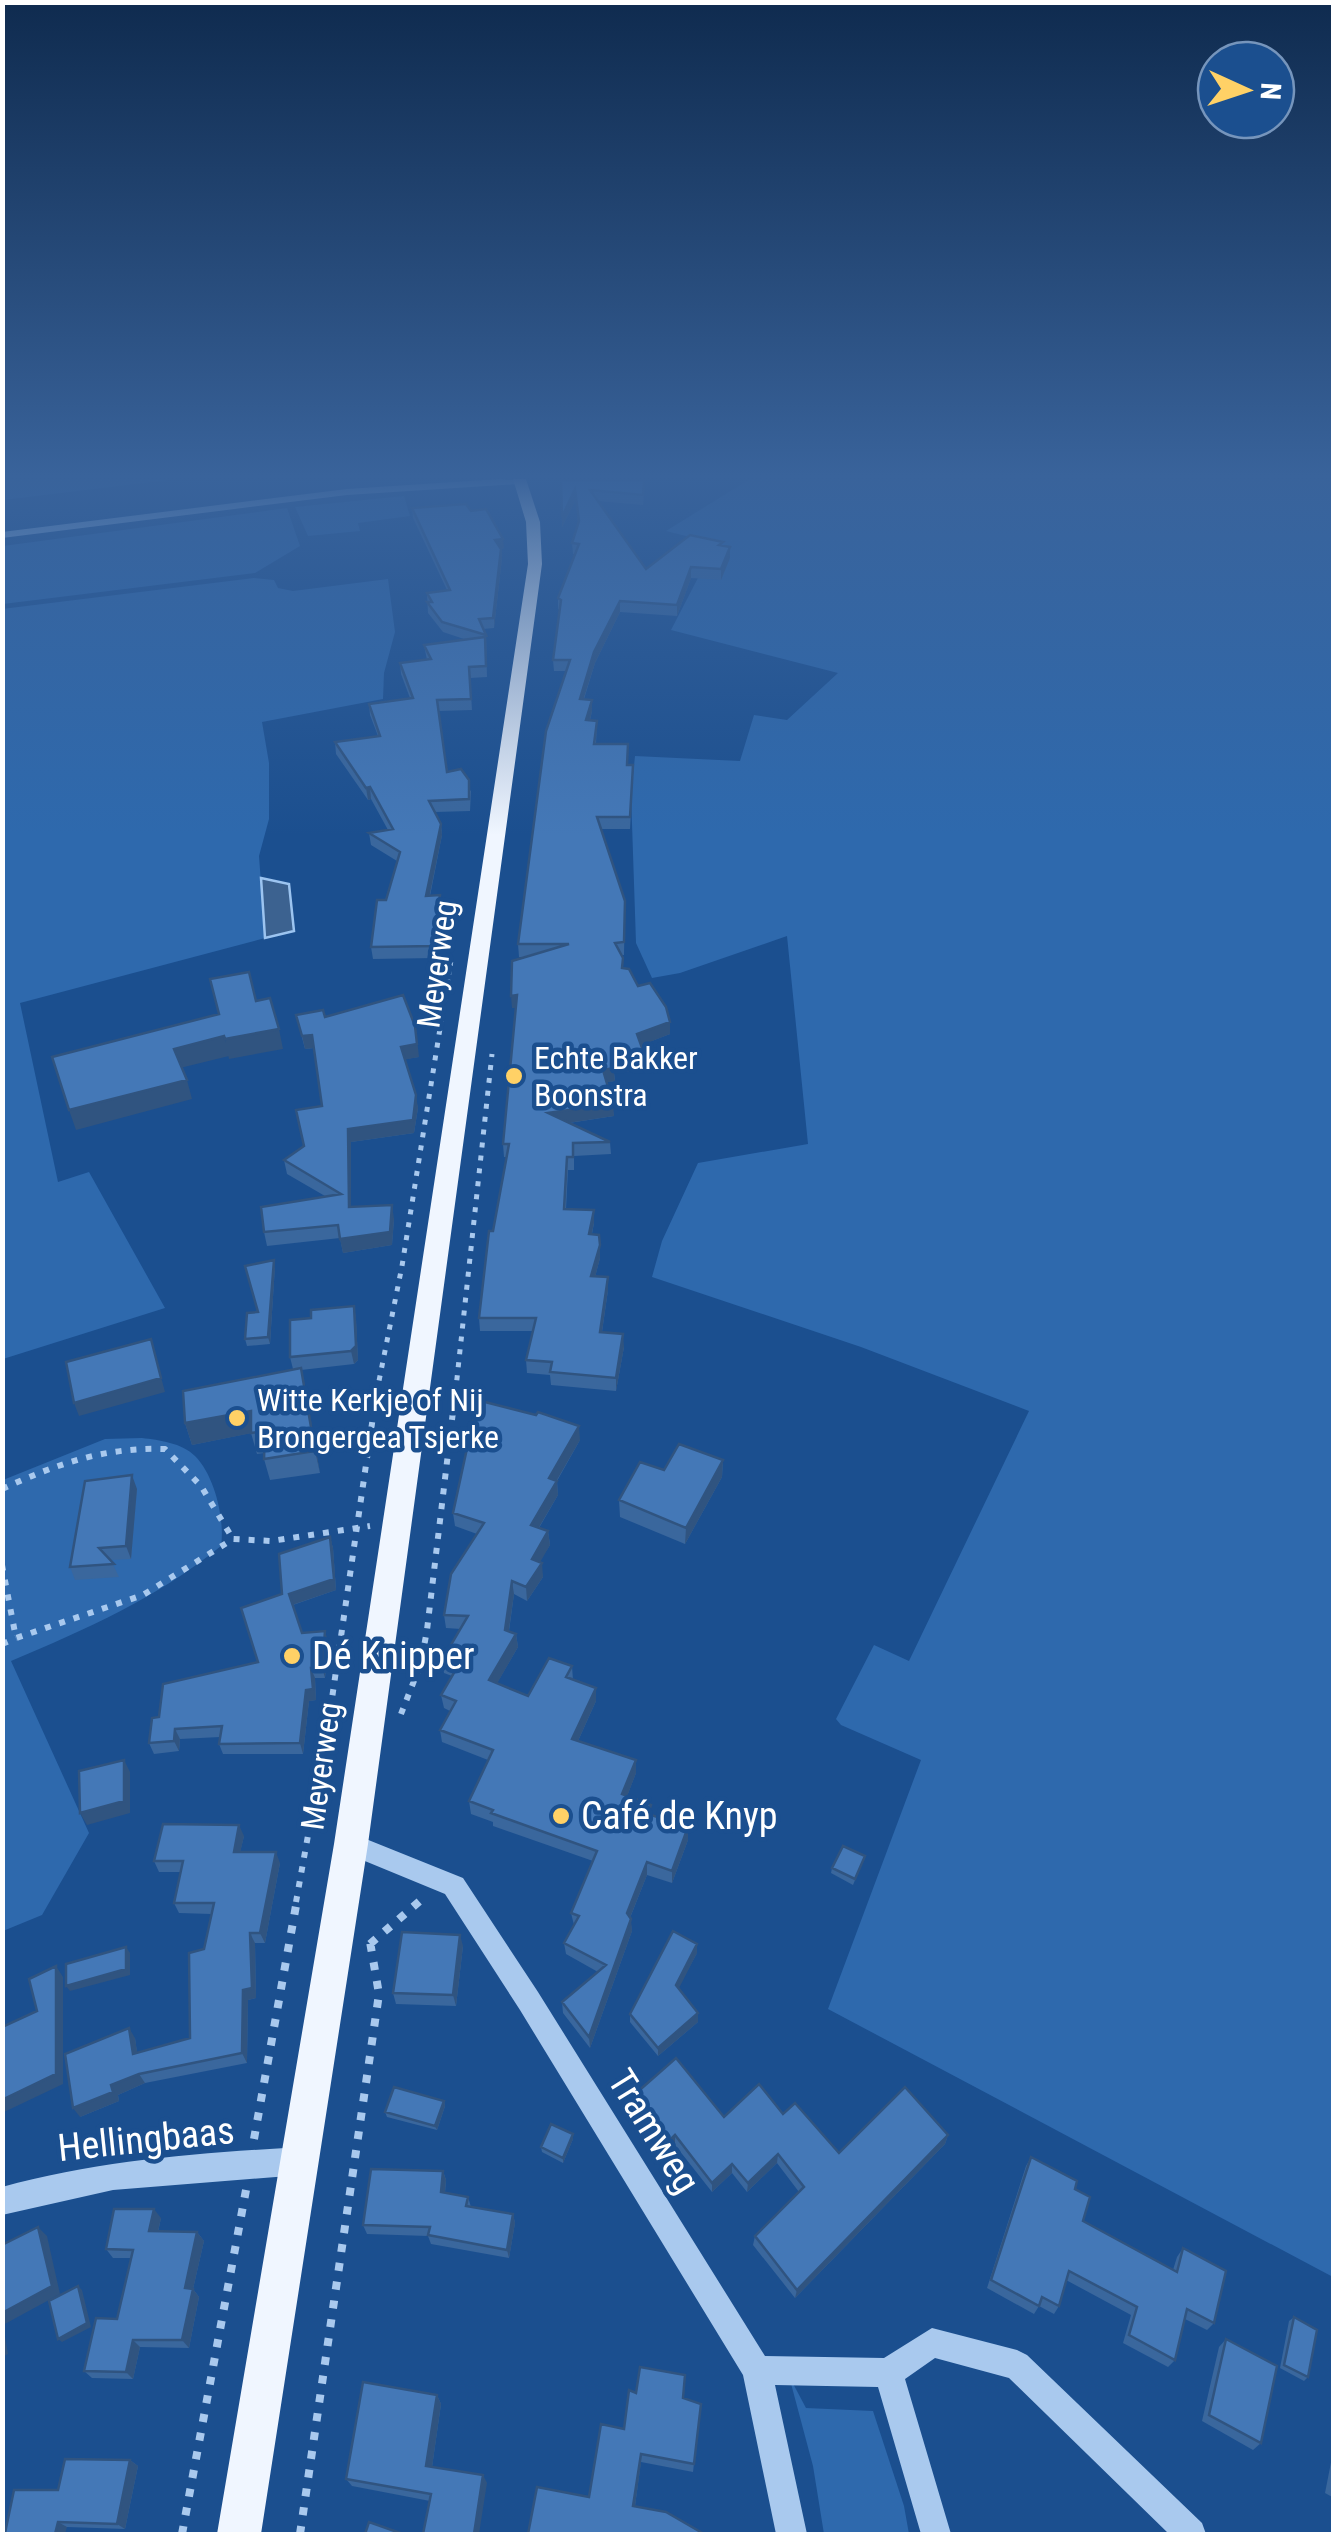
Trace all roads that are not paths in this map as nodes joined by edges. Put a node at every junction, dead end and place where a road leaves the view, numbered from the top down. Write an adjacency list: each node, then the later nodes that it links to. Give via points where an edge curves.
1 (530, 597): 2 (main road, Meyerweg)
2 (350, 1844): 3 (main road, Meyerweg); 5 (street, Tramweg, via 454,1886)
3 (301, 2161): 4 (street, Hellingbaas, via 92,2179); 7 (main road, Meyerweg)
4 (2, 2200)
5 (757, 2370): 6 (street); 8 (street, Tramweg)
6 (888, 2373): 9 (street); 10 (street, via 932,2343 1017,2364)
7 (239, 2534)
8 (791, 2534)
9 (936, 2534)
10 (1190, 2534)

